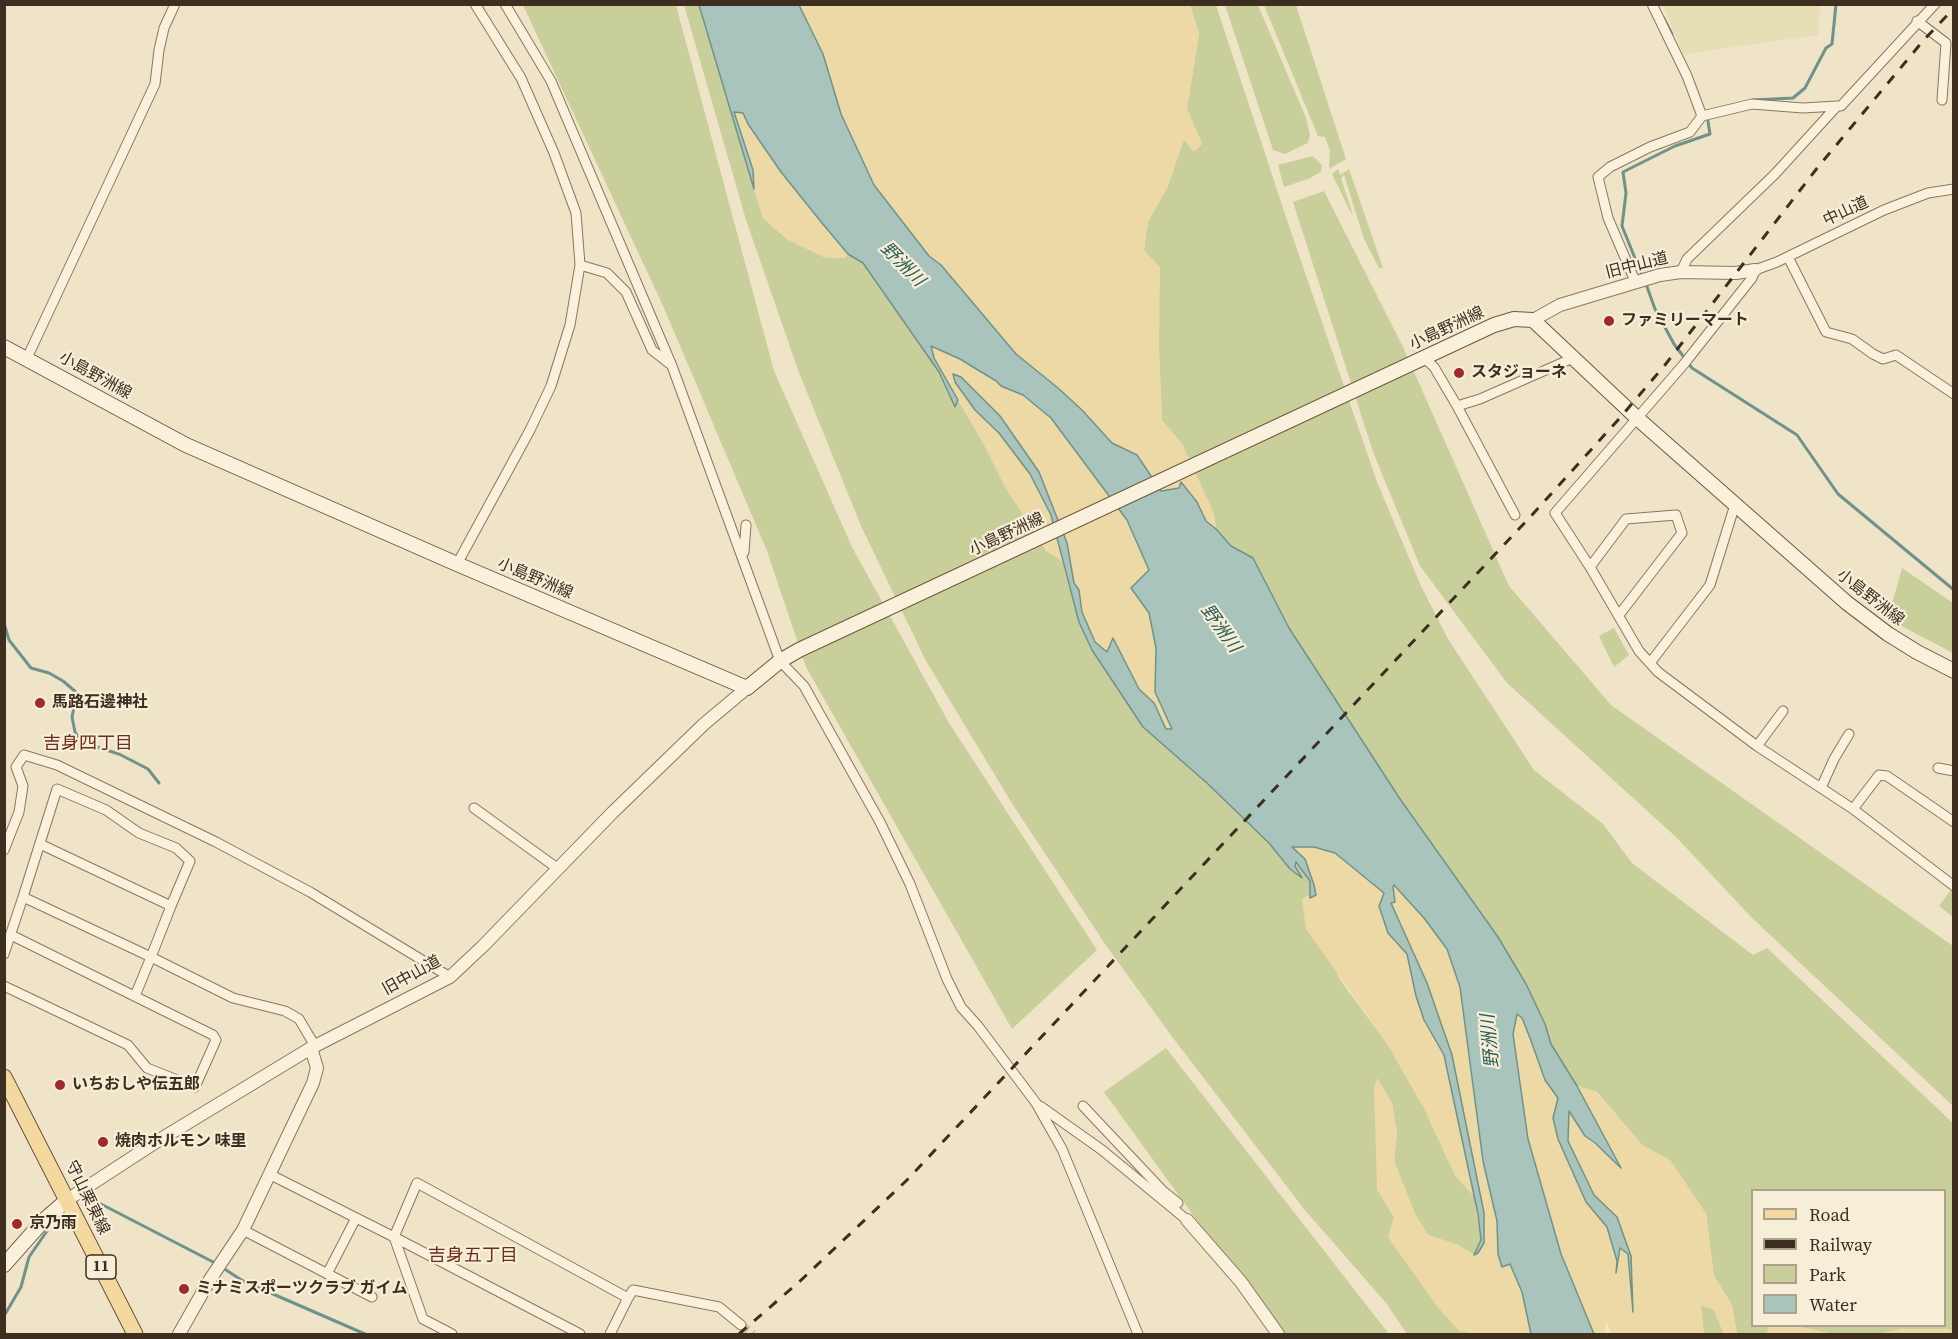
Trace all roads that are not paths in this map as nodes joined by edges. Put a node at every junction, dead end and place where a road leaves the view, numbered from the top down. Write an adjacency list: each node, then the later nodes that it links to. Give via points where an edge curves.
1 (174, 4): 18 (street, via 164,28 155,84)
2 (475, 4): 12 (street, via 521,78 554,153 576,213)
3 (505, 4): 21 (street, via 551,81)
4 (1652, 4): 9 (street)
5 (1935, 4): 6 (street)
6 (1917, 21): 7 (street, via 1946,43); 8 (street)
7 (1942, 100)
8 (1837, 106): 9 (street, via 1752,104); 14 (street, via 1775,174 1687,259)
9 (1706, 115): 15 (street, via 1690,132 1650,147 1598,177 1608,218)
10 (1953, 189): 11 (street, 中山道, via 1928,193 1884,210)
11 (1788, 257): 13 (street, 中山道); 22 (street, via 1826,332 1852,339 1883,358 1896,355)
12 (580, 265): 21 (street, via 607,273 626,292 651,350); 29 (street, via 570,325 551,386)
13 (1755, 270): 14 (street, 旧中山道); 24 (street, via 1687,362)
14 (1681, 272): 15 (street, 旧中山道)
15 (1641, 280): 16 (street, 旧中山道, via 1560,305)
16 (1533, 320): 19 (main road, 小島野洲線); 20 (main road, 小島野洲線, via 1514,319 1494,325)
17 (4, 347): 18 (main road, 小島野洲線)
18 (27, 358): 29 (main road, 小島野洲線, via 186,445)
19 (1573, 358): 23 (street); 24 (main road, 小島野洲線)
20 (1418, 360): 23 (street, via 1434,367); 32 (main road, 小島野洲線)
21 (672, 366): 28 (street)
22 (1953, 394)
23 (1457, 406): 26 (street)
24 (1637, 418): 25 (main road, 小島野洲線); 30 (street, via 1555,513)
25 (1737, 506): 33 (street, via 1710,585); 34 (main road, 小島野洲線, via 1847,603 1898,640)
26 (1515, 515)
27 (746, 525): 28 (street)
28 (743, 558): 32 (street)
29 (457, 564): 35 (main road, 小島野洲線)
30 (1590, 567): 31 (street); 31 (street, via 1626,519 1676,515 1682,533)
31 (1619, 615): 33 (street)
32 (780, 661): 35 (main road, 小島野洲線); 59 (street, via 804,686 879,822 910,884 961,1007)
33 (1650, 663): 38 (street)
34 (1953, 671)
35 (747, 688): 47 (street, 旧中山道, via 704,724)
36 (1783, 711): 38 (street)
37 (1849, 734): 41 (street)
38 (1756, 746): 41 (street)
39 (1938, 768): 40 (street)
40 (1953, 771)
41 (1821, 788): 43 (street)
42 (474, 808): 47 (street)
43 (1853, 809): 44 (street, via 1879,775 1887,776); 48 (street)
44 (1953, 822)
45 (40, 844): 49 (street); 50 (street); 50 (street, via 57,789 106,810 139,833 176,848 190,861)
46 (4, 850): 54 (street, via 19,812 23,786 16,767 24,755 57,765 216,842 310,892)
47 (557, 868): 54 (street, 旧中山道)
48 (1953, 886)
49 (23, 897): 51 (street); 53 (street)
50 (171, 906): 53 (street)
51 (11, 935): 52 (street); 56 (street)
52 (4, 954)
53 (151, 957): 56 (street); 57 (street, via 233,998 285,1011 299,1019)
54 (450, 977): 57 (street, 旧中山道)
55 (4, 986): 56 (street, via 128,1045 147,1068 195,1087 216,1040 213,1035)
56 (135, 996)
57 (313, 1047): 61 (street, via 313,1083); 62 (street, 旧中山道)
58 (4, 1077): 62 (main road, 守山栗東線 / 11)
59 (1036, 1103): 65 (street, via 1102,1150); 78 (street, via 1062,1149)
60 (1083, 1106): 63 (street)
61 (268, 1174): 64 (street); 66 (street)
62 (67, 1200): 68 (main road); 73 (main road, 守山栗東線 / 11)
63 (1178, 1203)
64 (356, 1218): 67 (street); 69 (street)
65 (1187, 1220): 79 (street, via 1241,1282)
66 (243, 1230): 69 (street); 74 (street)
67 (394, 1237): 71 (street, via 417,1183); 75 (street, via 423,1319); 76 (street)
68 (4, 1265)
69 (327, 1274): 70 (street)
70 (372, 1297)
71 (628, 1298): 72 (street, via 633,1290 719,1307); 77 (street)
72 (741, 1325)
73 (135, 1335)
74 (179, 1335)
75 (452, 1335)
76 (580, 1335)
77 (610, 1335)
78 (1138, 1335)
79 (1278, 1335)

